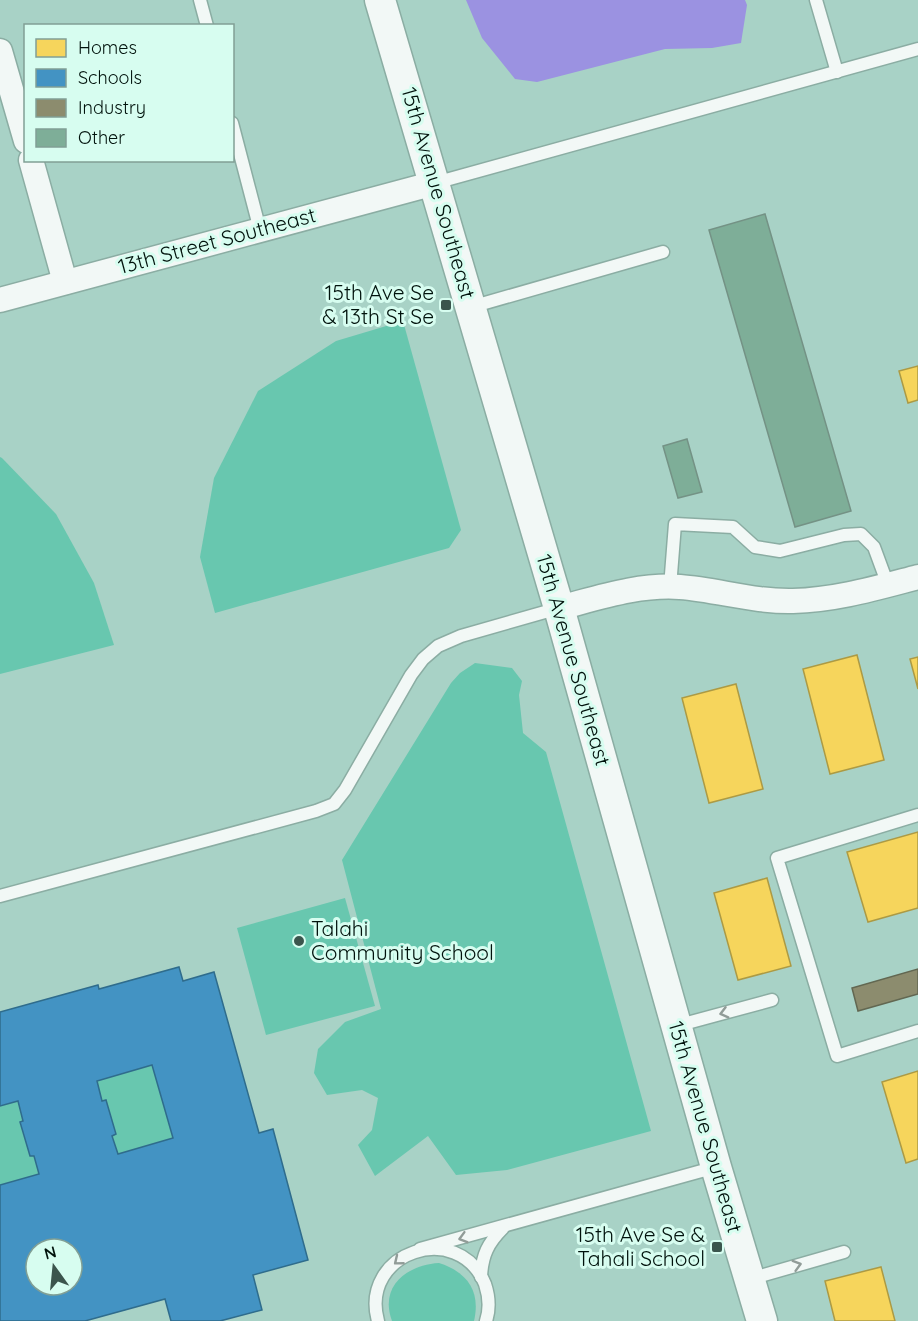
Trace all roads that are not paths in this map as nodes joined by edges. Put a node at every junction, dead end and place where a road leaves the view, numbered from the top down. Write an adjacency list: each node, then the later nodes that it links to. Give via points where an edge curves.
1 (200, 0): 4 (lane)
2 (380, 0): 11 (street, 15th Avenue Southeast)
3 (816, 0): 7 (lane)
4 (206, 24)
5 (918, 49): 7 (lane)
6 (0, 51): 9 (street)
7 (837, 72): 11 (lane)
8 (234, 131): 12 (lane)
9 (24, 134)
10 (32, 162): 14 (street)
11 (435, 183): 12 (street, 13th Street Southeast); 16 (street, 15th Avenue Southeast)
12 (260, 230): 14 (street, 13th Street Southeast)
13 (663, 252): 16 (lane)
14 (65, 282): 15 (street, 13th Street Southeast)
15 (0, 300)
16 (471, 307): 20 (street, 15th Avenue Southeast)
17 (918, 577): 18 (street)
18 (888, 585): 19 (street, via 859,594 791,601); 19 (lane, via 874,547 861,534 780,551 755,547 733,527 675,524)
19 (670, 587): 20 (street, via 611,594)
20 (559, 608): 22 (lane, via 461,636 438,646 423,659 334,804); 24 (street, 15th Avenue Southeast)
21 (918, 815): 25 (lane, via 777,858 837,1056)
22 (0, 896)
23 (772, 1000): 24 (lane, one-way to 24)
24 (676, 1026): 26 (street, 15th Avenue Southeast)
25 (918, 1031)
26 (716, 1167): 27 (lane); 31 (street, 15th Avenue Southeast)
27 (505, 1226): 28 (lane, one-way to 28); 30 (lane, via 485,1251)
28 (420, 1250): 30 (lane, via 449,1251 473,1265); 32 (lane, one-way to 32, via 407,1254 386,1272 375,1298)
29 (844, 1252): 31 (lane, one-way to 29)
30 (481, 1277): 33 (lane, via 489,1304)
31 (749, 1279): 34 (street, 15th Avenue Southeast)
32 (378, 1321)
33 (486, 1321)
34 (762, 1321)

